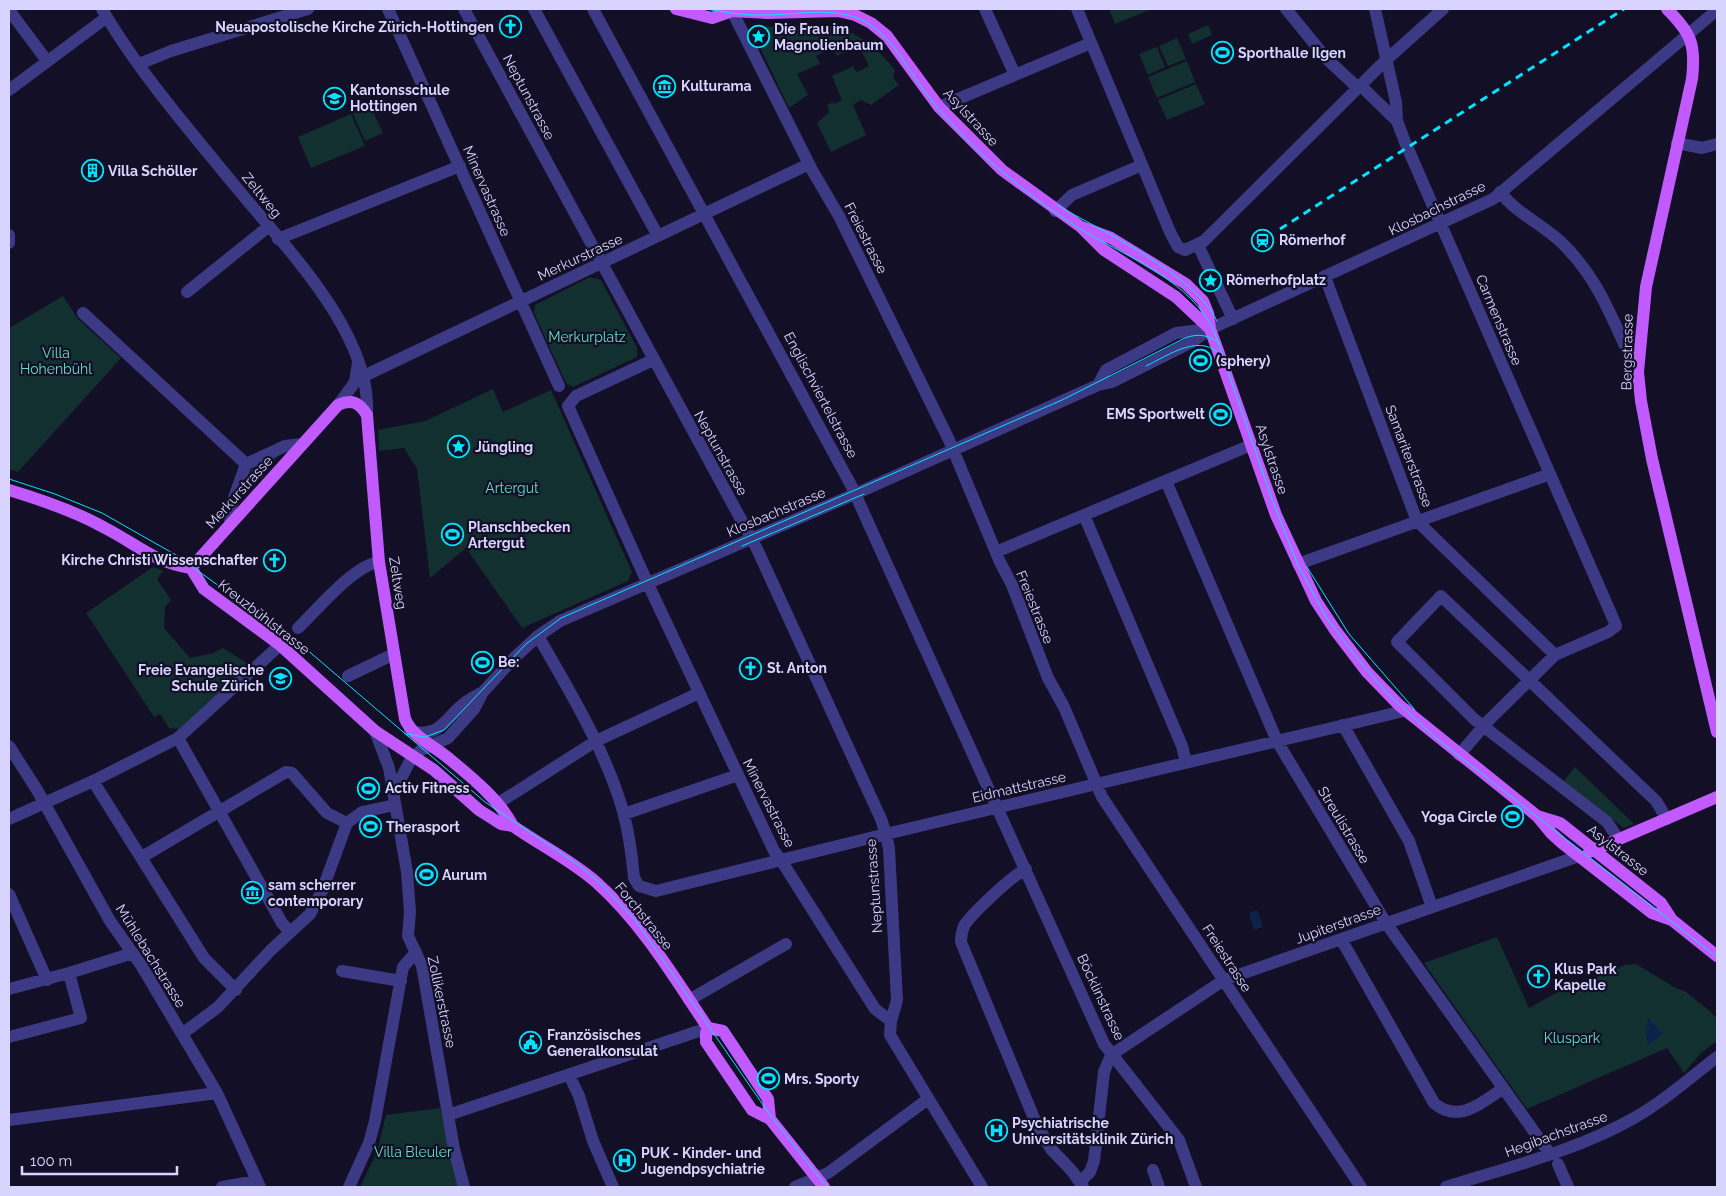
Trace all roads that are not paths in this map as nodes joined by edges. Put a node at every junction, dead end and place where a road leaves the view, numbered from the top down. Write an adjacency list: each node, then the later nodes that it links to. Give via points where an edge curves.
1 (308, 9): 22 (street)
2 (388, 9): 31 (street, Minervastrasse)
3 (464, 9): 43 (street, Neptunstrasse)
4 (534, 9): 39 (street)
5 (593, 9): 35 (street, Englischviertelstrasse)
6 (676, 9): 13 (main road, Asylstrasse, via 712,18)
7 (985, 9): 23 (street)
8 (1077, 9): 19 (street)
9 (1286, 9): 24 (street, via 1327,59)
10 (1375, 9): 20 (street, Carmenstrasse)
11 (1443, 9): 20 (street)
12 (1666, 9): 18 (main road, Bergstrasse)
13 (731, 10): 17 (main road, Asylstrasse); 30 (street, Freiestrasse)
14 (1717, 10): 18 (street, Klosbachstrasse)
15 (9, 11): 21 (street)
16 (104, 13): 21 (street); 22 (street, Zeltweg)
17 (865, 13): 26 (main road, Asylstrasse, via 887,36)
18 (1688, 34): 28 (main road, Bergstrasse, via 1694,50 1693,70); 33 (street, Klosbachstrasse)
19 (1091, 43): 23 (street); 32 (street)
20 (1386, 60): 24 (street); 27 (street, Carmenstrasse)
21 (47, 61): 25 (street)
22 (139, 64): 37 (street, Zeltweg)
23 (1015, 75): 26 (street)
24 (1359, 87): 27 (street); 42 (street)
25 (9, 90)
26 (939, 107): 34 (main road, Asylstrasse, via 1002,170)
27 (1397, 121): 36 (street, Carmenstrasse)
28 (1677, 143): 29 (street, via 1702,148); 50 (main road, Bergstrasse, via 1646,287)
29 (1717, 144)
30 (809, 164): 35 (street, Merkurstrasse); 59 (street, Freiestrasse, via 838,216)
31 (460, 166): 40 (street); 46 (street, Minervastrasse)
32 (1142, 166): 34 (street, via 1072,195); 42 (street, via 1178,247 1183,250)
33 (1500, 192): 36 (street, Klosbachstrasse); 50 (street, via 1562,244 1583,267 1615,319 1627,350)
34 (1055, 211): 49 (main road, Asylstrasse, via 1081,227 1104,250 1176,296)
35 (706, 214): 39 (street, Merkurstrasse); 64 (street, Englischviertelstrasse)
36 (1441, 224): 44 (street, Klosbachstrasse); 61 (street, Carmenstrasse)
37 (268, 227): 40 (street, Zeltweg); 45 (street)
38 (9, 235): 41 (street)
39 (658, 236): 43 (street, Merkurstrasse)
40 (278, 239): 52 (street, Zeltweg, via 329,303)
41 (9, 243)
42 (1198, 245): 48 (street)
43 (602, 263): 46 (street, Merkurstrasse); 51 (street, Neptunstrasse)
44 (1326, 277): 48 (street, Klosbachstrasse); 66 (street, Samariterstrasse)
45 (187, 292)
46 (520, 301): 53 (street, Merkurstrasse); 54 (street, Minervastrasse)
47 (83, 313): 60 (street)
48 (1233, 319): 49 (street, Klosbachstrasse)
49 (1210, 328): 58 (main road, Asylstrasse); 59 (street, Klosbachstrasse, via 1183,347 1112,382 1098,385)
50 (1639, 354): 88 (main road, Bergstrasse, via 1641,401 1650,450)
51 (653, 360): 68 (street, Neptunstrasse); 73 (street, Minervastrasse, via 576,396 568,406)
52 (358, 363): 53 (street, Zeltweg); 55 (street, Merkurstrasse, via 351,388)
53 (364, 376): 56 (street, Zeltweg)
54 (558, 386)
55 (338, 405): 56 (main road, via 355,402); 57 (main road, Merkurstrasse)
56 (367, 415): 70 (main road, Zeltweg)
57 (302, 444): 60 (street, via 285,446); 67 (main road, Merkurstrasse)
58 (1251, 445): 62 (street); 71 (main road, Asylstrasse)
59 (953, 450): 64 (street, Klosbachstrasse); 69 (street, Freiestrasse)
60 (246, 464): 67 (street, via 231,506)
61 (1550, 474): 66 (street); 78 (street, Carmenstrasse, via 1616,626)
62 (1166, 481): 65 (street); 91 (street, Streulistrasse)
63 (9, 490): 72 (main road, via 79,515 164,562)
64 (855, 494): 68 (street, Klosbachstrasse); 104 (street, Englischviertelstrasse)
65 (1084, 515): 69 (street); 95 (street)
66 (1417, 521): 71 (street); 78 (street, Samariterstrasse)
67 (230, 524): 72 (main road, Merkurstrasse)
68 (751, 539): 73 (street, Klosbachstrasse); 112 (street, Neptunstrasse)
69 (996, 552): 99 (street, Freiestrasse)
70 (379, 562): 74 (street, via 367,565 349,579); 77 (main road, Zeltweg)
71 (1298, 564): 83 (main road, Asylstrasse, via 1318,604 1348,648 1388,694)
72 (191, 568): 76 (main road, Kreuzbühlstrasse, via 204,589)
73 (647, 582): 75 (street, Klosbachstrasse, via 570,616); 82 (street, Minervastrasse)
74 (298, 628)
75 (538, 636): 81 (street, Klosbachstrasse); 90 (street)
76 (280, 645): 86 (main road, Kreuzbühlstrasse); 89 (street)
77 (394, 654): 79 (street); 87 (main road, Zeltweg)
78 (1555, 655): 80 (street)
79 (348, 676)
80 (1528, 679): 85 (street); 85 (street, via 1444,599 1397,642); 108 (street, via 1656,801)
81 (483, 692): 87 (street, Klosbachstrasse, via 465,702 437,729 423,733); 93 (street, Klosbachstrasse, via 474,709 448,738)
82 (699, 693): 90 (street); 97 (street, Minervastrasse)
83 (1408, 710): 84 (street, Eidmattstrasse); 94 (main road, Asylstrasse)
84 (1343, 725): 91 (street, Eidmattstrasse); 120 (street, via 1409,841)
85 (1485, 726): 94 (street); 113 (street, via 1607,822)
86 (375, 731): 93 (main road, Kreuzbühlstrasse, via 392,744); 101 (street, Zollikerstrasse, via 389,768)
87 (410, 731): 93 (main road, Forchstrasse)
88 (1717, 732)
89 (178, 738): 98 (street); 105 (street)
90 (596, 741): 103 (street); 106 (street)
91 (1277, 741): 95 (street, Eidmattstrasse); 122 (street, Streulistrasse)
92 (9, 746): 102 (street, Mühlebachstrasse)
93 (422, 751): 96 (main road, Kreuzbühlstrasse); 101 (street, via 405,767); 103 (main road, Forchstrasse, via 452,762)
94 (1459, 755): 107 (main road, Asylstrasse)
95 (1186, 762): 99 (street, Eidmattstrasse)
96 (434, 770): 111 (main road, Forchstrasse, via 479,810 501,824)
97 (738, 775): 106 (street); 117 (street, Minervastrasse, via 774,851)
98 (93, 781): 102 (street); 116 (street)
99 (1096, 784): 104 (street, Eidmattstrasse); 132 (street, Freiestrasse)
100 (1716, 799): 108 (main road, Jupiterstrasse)
101 (394, 800): 110 (street, via 362,812); 126 (street, Zollikerstrasse, via 407,872 408,936)
102 (44, 804): 109 (street); 127 (street, Mühlebachstrasse, via 110,921)
103 (497, 804): 111 (main road, Forchstrasse)
104 (998, 807): 112 (street, Eidmattstrasse); 118 (street, Böcklinstrasse)
105 (220, 811): 110 (street, via 288,772 327,813); 116 (street); 123 (street)
106 (624, 814): 117 (street, Eidmattstrasse, via 634,878 639,886 656,891)
107 (1537, 816): 114 (main road, Asylstrasse, via 1560,823); 115 (main road, Asylstrasse, via 1551,833)
108 (1667, 819): 113 (main road, Jupiterstrasse)
109 (9, 820)
110 (347, 823): 123 (street, via 314,908)
111 (513, 826): 136 (main road, Forchstrasse, via 580,869 614,898)
112 (886, 834): 117 (street, Eidmattstrasse); 137 (street, Neptunstrasse, via 897,1000)
113 (1619, 840): 114 (main road, Jupiterstrasse)
114 (1595, 850): 115 (main road, Jupiterstrasse); 121 (main road, Asylstrasse, via 1661,903)
115 (1579, 856): 120 (street, Jupiterstrasse); 121 (main road, Asylstrasse, via 1652,913)
116 (142, 857): 135 (street, via 204,958)
117 (782, 860): 137 (street, Minervastrasse, via 875,1009)
118 (1026, 869): 141 (street, Böcklinstrasse); 155 (street, via 1011,879 969,920 962,930 963,947 1036,1123 1051,1149)
119 (9, 894): 131 (street)
120 (1432, 907): 122 (street, Jupiterstrasse)
121 (1672, 920): 128 (main road, Asylstrasse)
122 (1386, 923): 124 (street, Jupiterstrasse); 144 (street, Streulistrasse)
123 (290, 932): 135 (street)
124 (1342, 939): 132 (street, Jupiterstrasse); 144 (street, via 1434,1103 1443,1109 1467,1111)
125 (786, 944): 136 (street)
126 (416, 952): 133 (street, via 404,967); 147 (street, Zollikerstrasse, via 422,966)
127 (133, 953): 130 (street); 139 (street, Mühlebachstrasse)
128 (1717, 956)
129 (342, 971): 133 (street)
130 (69, 974): 131 (street); 140 (street, via 81,1018)
131 (47, 980): 134 (street)
132 (1224, 980): 141 (street, Jupiterstrasse); 163 (street, Freiestrasse)
133 (401, 981): 157 (street, via 375,1120)
134 (9, 989)
135 (236, 990): 139 (street)
136 (689, 1000): 138 (main road, Forchstrasse)
137 (891, 1021): 146 (street, via 893,1043)
138 (708, 1028): 143 (street); 148 (main road, Forchstrasse, via 706,1042 744,1099 752,1110); 148 (main road, Forchstrasse, via 720,1029 725,1034 768,1099)
139 (182, 1034): 145 (street, Mühlebachstrasse)
140 (9, 1037)
141 (1111, 1055): 155 (street, via 1104,1072 1094,1161); 162 (street, Böcklinstrasse, via 1179,1140)
142 (1717, 1057): 150 (street, Hegibachstrasse, via 1634,1118)
143 (569, 1075): 147 (street); 154 (street)
144 (1502, 1089): 150 (street, Streulistrasse)
145 (217, 1093): 149 (street); 153 (street, Mühlebachstrasse)
146 (928, 1099): 152 (street, via 828,1173); 160 (street)
147 (448, 1115): 158 (street, Zollikerstrasse)
148 (770, 1119): 152 (main road, Forchstrasse)
149 (9, 1120)
150 (1554, 1159): 164 (street, Hegibachstrasse); 165 (street, Streulistrasse)
151 (1152, 1170): 161 (street)
152 (820, 1183): 159 (street)
153 (258, 1184): 156 (street)
154 (612, 1185)
155 (1081, 1185)
156 (222, 1187)
157 (348, 1187)
158 (464, 1187)
159 (795, 1187)
160 (982, 1187)
161 (1160, 1187)
162 (1196, 1187)
163 (1361, 1187)
164 (1446, 1187)
165 (1568, 1187)

